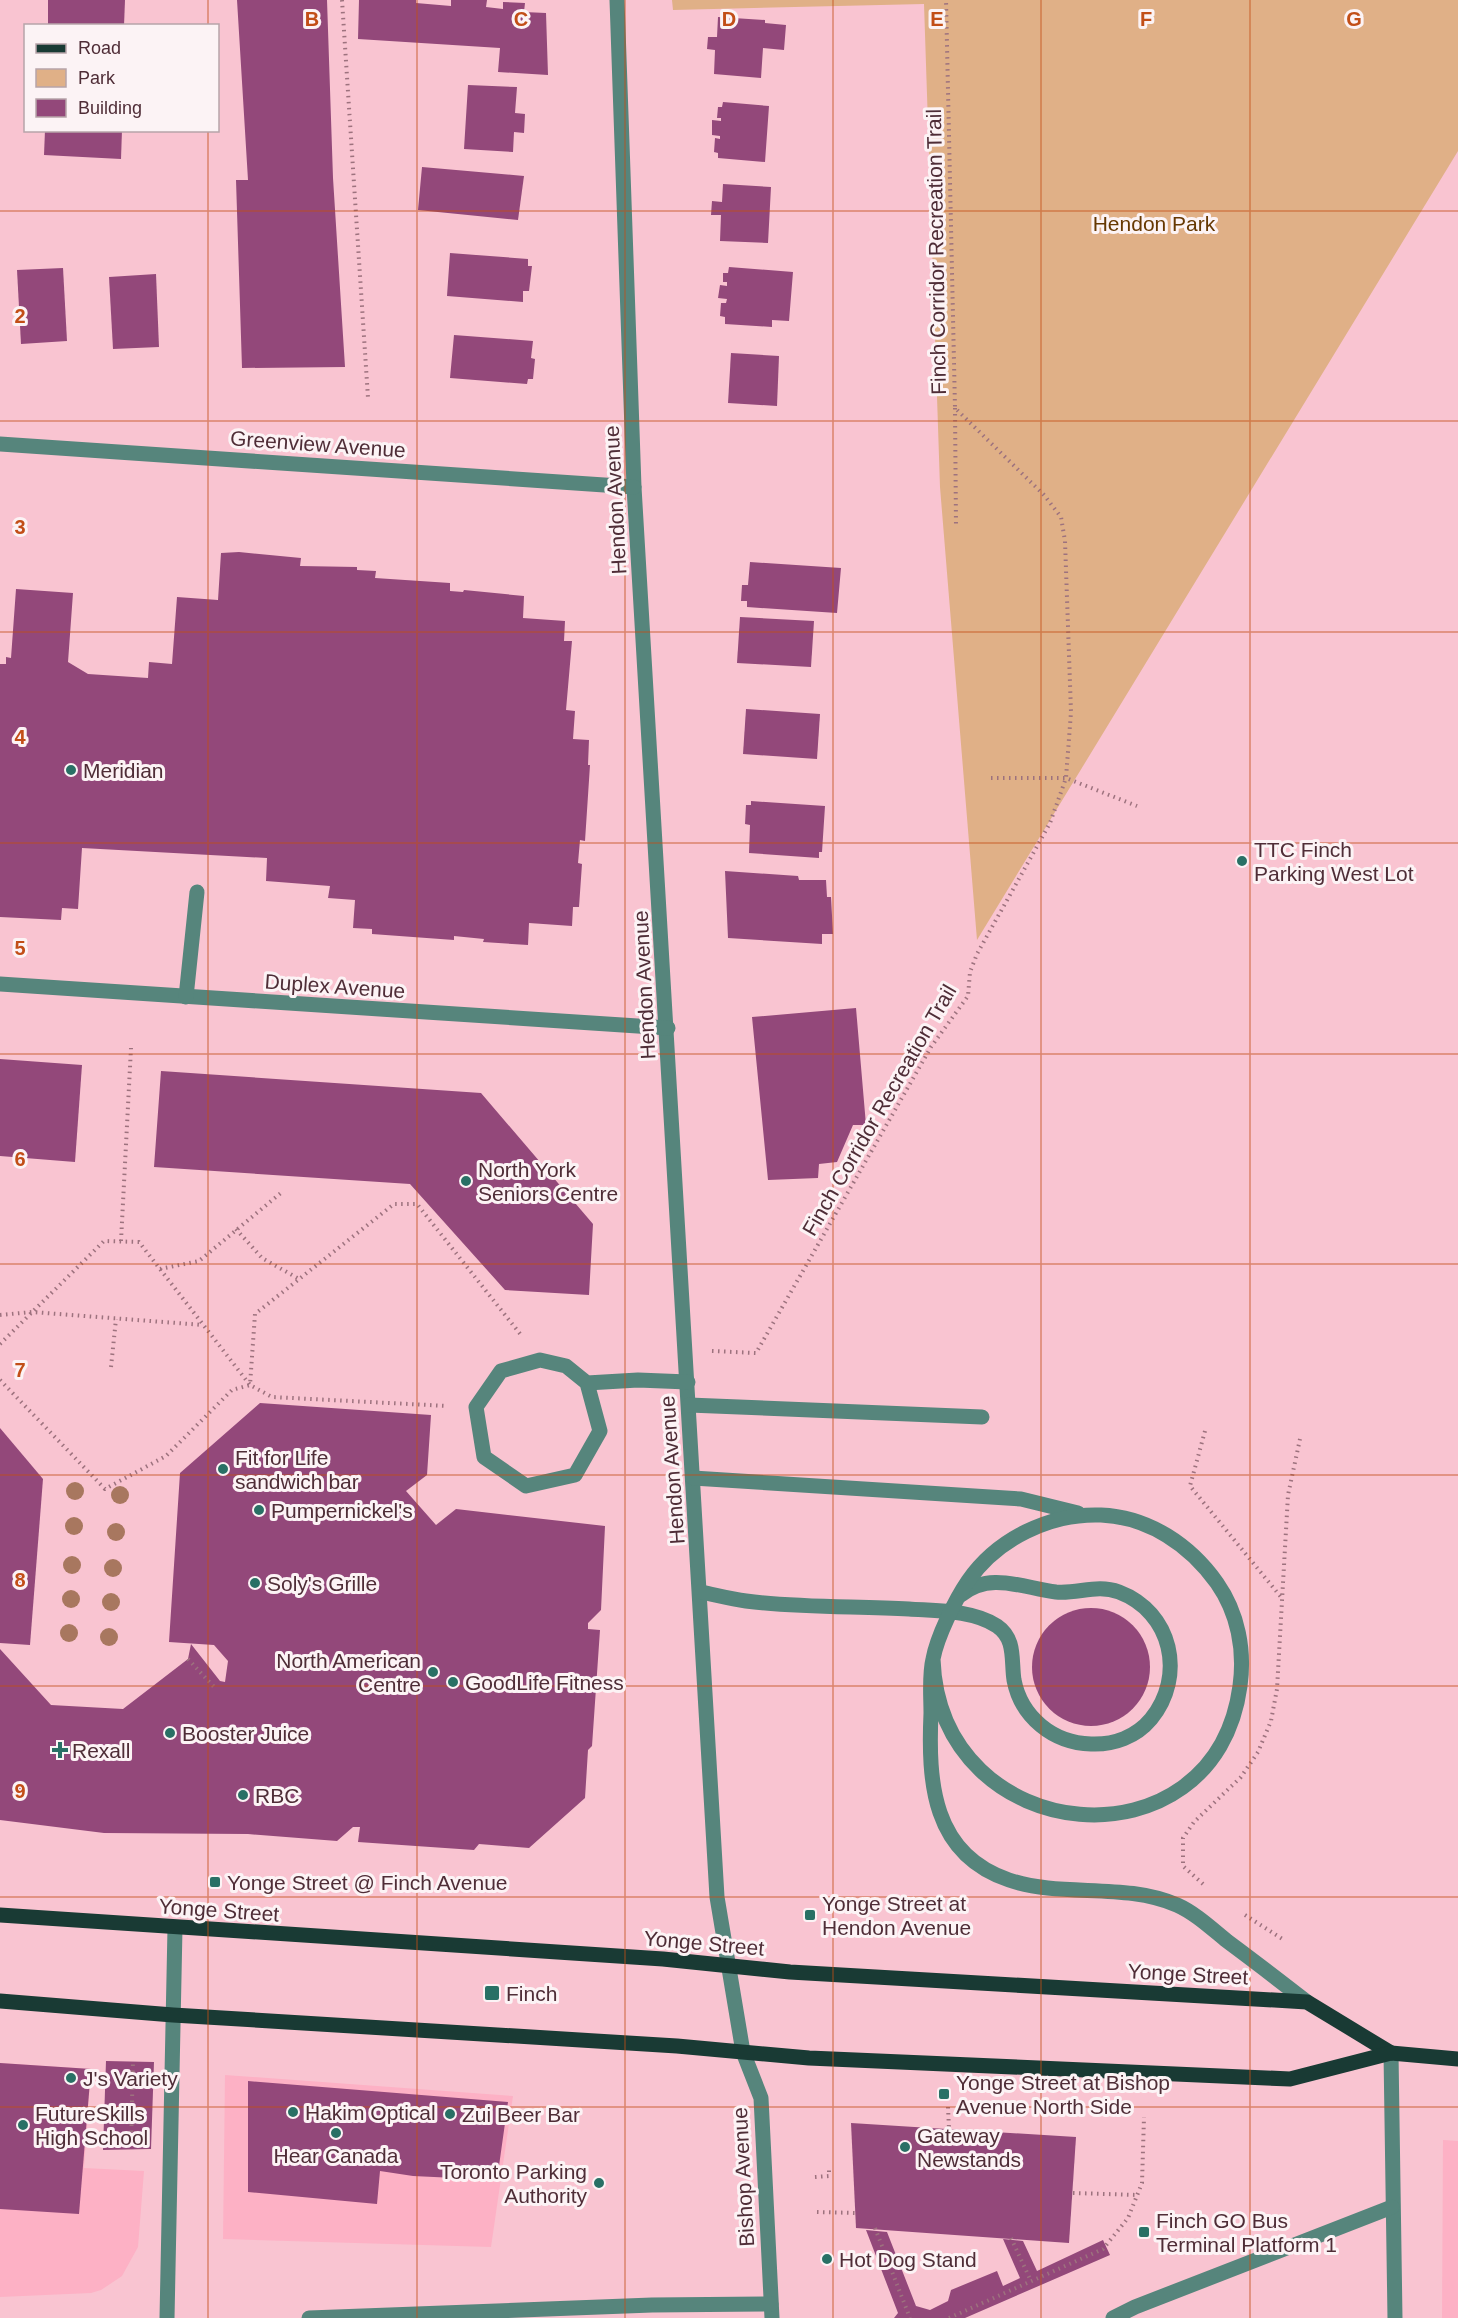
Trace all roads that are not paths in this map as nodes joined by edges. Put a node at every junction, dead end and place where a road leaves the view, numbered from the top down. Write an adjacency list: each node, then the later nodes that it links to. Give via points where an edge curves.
1 (617, 0): 3 (street, Hendon Avenue)
2 (0, 444): 3 (street, Greenview Avenue)
3 (634, 487): 7 (street, Hendon Avenue)
4 (197, 892): 6 (street)
5 (0, 984): 6 (street, Duplex Avenue)
6 (186, 997): 7 (street, Duplex Avenue)
7 (668, 1028): 8 (street, Hendon Avenue)
8 (688, 1382): 9 (street); 10 (street, Hendon Avenue)
9 (587, 1383): 9 (street, via 566,1366 540,1360 501,1371 476,1407 484,1457 526,1486 575,1475 600,1431)
10 (689, 1406): 11 (street); 12 (street, Hendon Avenue)
11 (982, 1417)
12 (693, 1478): 13 (street, via 1021,1499); 14 (street, Hendon Avenue)
13 (1088, 1516): 15 (street, via 1059,1520 1018,1535 983,1562); 17 (street, via 1132,1520 1160,1531 1206,1567 1229,1604 1241,1646 1240,1690 1229,1732 1203,1768 1155,1802 1113,1814 1069,1814 1026,1801 990,1778 951,1734 939,1706)
14 (701, 1592): 16 (street, via 746,1601); 20 (street, Hendon Avenue, via 717,1897)
15 (959, 1596): 16 (street); 16 (street, via 973,1587 997,1581 1061,1592 1103,1589 1140,1603 1153,1615 1168,1643 1170,1675 1163,1701 1150,1719 1120,1741 1086,1744 1053,1734 1022,1704 1007,1636 990,1622)
16 (952, 1612): 17 (street)
17 (933, 1659): 22 (street, via 929,1762 932,1783 945,1826 965,1855 993,1874 1029,1886 1122,1893 1178,1905)
18 (0, 1915): 19 (main road, Yonge Street)
19 (175, 1928): 20 (main road, Yonge Street); 23 (street)
20 (730, 1966): 22 (main road, Yonge Street); 24 (street, Bishop Avenue)
21 (0, 2001): 23 (main road, Yonge Street)
22 (1307, 2002): 25 (main road, Yonge Street)
23 (173, 2015): 24 (main road, Yonge Street); 30 (street)
24 (743, 2052): 25 (main road, Yonge Street, via 1290,2079); 29 (street, Bishop Avenue, via 761,2098)
25 (1390, 2053): 26 (main road, Yonge Street); 27 (street)
26 (1458, 2059)
27 (1392, 2207): 32 (street); 33 (street)
28 (652, 2311): 29 (street); 31 (street)
29 (771, 2311)
30 (167, 2318)
31 (309, 2318)
32 (1113, 2318)
33 (1395, 2318)

